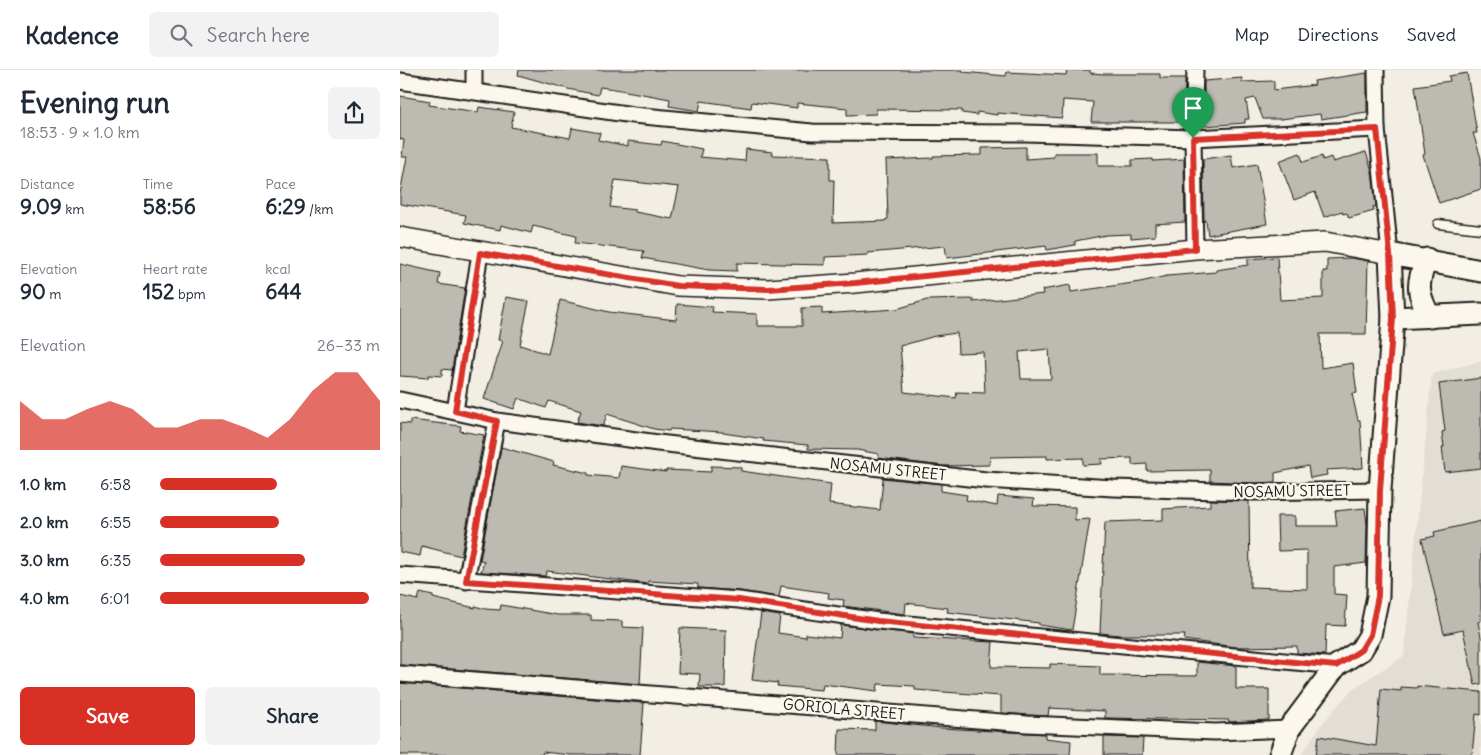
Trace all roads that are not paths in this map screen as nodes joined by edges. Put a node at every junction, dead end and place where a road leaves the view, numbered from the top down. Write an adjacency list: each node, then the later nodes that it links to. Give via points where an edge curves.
1 (474, 70): 5 (street)
2 (1195, 70): 7 (street)
3 (1376, 70): 6 (street)
4 (400, 81): 5 (street)
5 (474, 91): 7 (street, via 633,115 812,132)
6 (1377, 129): 7 (street); 12 (street)
7 (1193, 138): 11 (street)
8 (1438, 224): 9 (lane)
9 (1481, 229)
10 (400, 237): 13 (street)
11 (1195, 249): 12 (street, via 1325,242); 13 (street, via 768,289 678,286)
12 (1382, 252): 14 (main road); 18 (main road)
13 (480, 253): 20 (street)
14 (1427, 259): 15 (main road); 17 (main road, via 1418,289)
15 (1481, 271)
16 (1481, 314): 17 (main road)
17 (1430, 317): 18 (main road)
18 (1393, 318): 22 (main road)
19 (400, 400): 20 (street, NOSAMU STREET)
20 (455, 411): 21 (street, NOSAMU STREET)
21 (497, 421): 22 (street, NOSAMU STREET, via 986,480 1255,492); 24 (street)
22 (1380, 490): 25 (main road, via 1378,596 1370,635 1361,650)
23 (400, 575): 24 (street)
24 (466, 581): 25 (street, via 739,600 878,621)
25 (1336, 666): 27 (main road)
26 (400, 674): 27 (street, GORIOLA STREET, via 1027,724 1215,732)
27 (1290, 729): 28 (main road)
28 (1280, 755)

